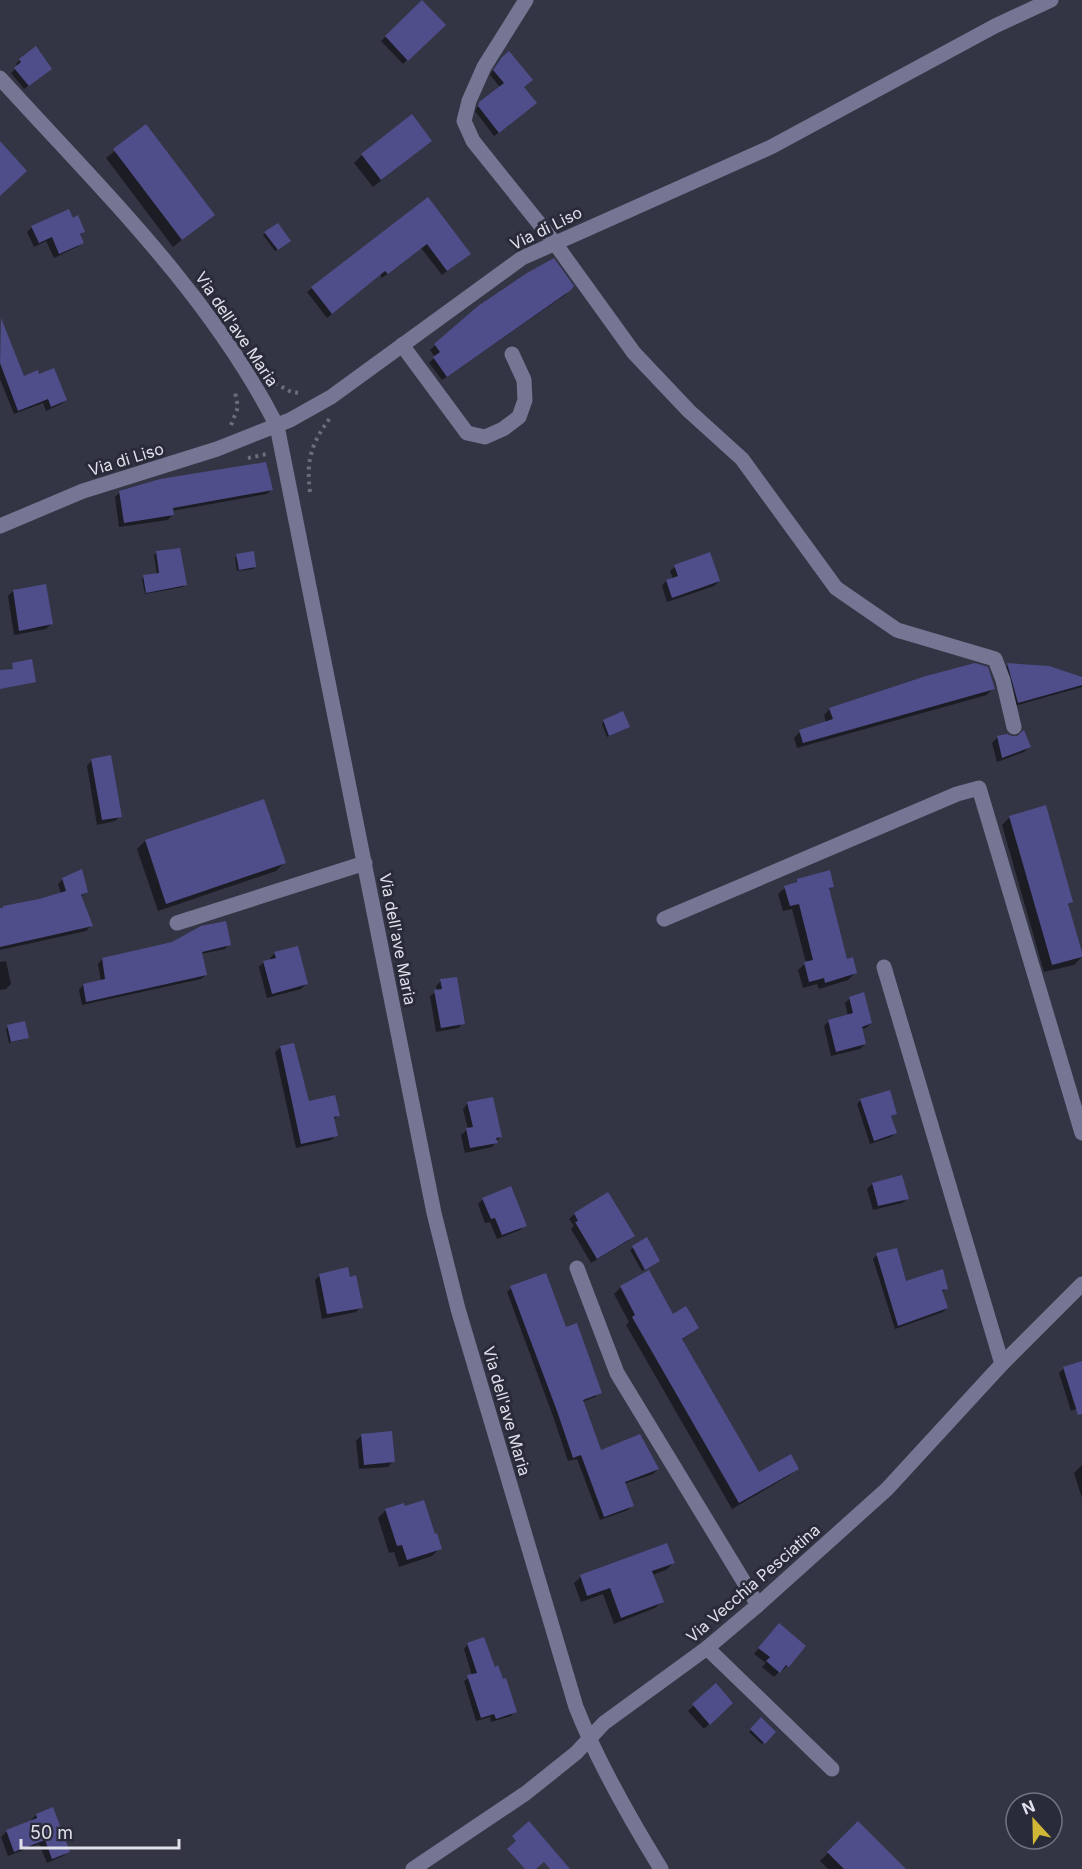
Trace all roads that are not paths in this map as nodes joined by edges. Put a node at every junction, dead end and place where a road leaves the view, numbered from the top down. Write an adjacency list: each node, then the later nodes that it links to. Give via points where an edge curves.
1 (526, 0): 4 (street, via 483,67 464,121 472,141)
2 (1051, 0): 4 (street, Via di Liso, via 995,26 771,147)
3 (0, 78): 7 (street, Via dell'ave Maria, via 169,264 258,388)
4 (554, 242): 5 (street, Via di Liso, via 522,258); 9 (street, via 634,353 742,459 836,588 897,630 996,659)
5 (402, 345): 6 (street, via 467,433 485,437 519,417 525,399 524,380); 7 (street, Via di Liso, via 331,397)
6 (512, 354)
7 (277, 426): 8 (street, Via di Liso, via 83,491); 10 (street, Via dell'ave Maria)
8 (0, 526)
9 (1014, 727)
10 (364, 863): 12 (street); 20 (street, Via dell'ave Maria, via 434,1213 458,1309 551,1627)
11 (664, 919): 14 (street, via 979,788)
12 (177, 924)
13 (884, 967): 17 (street)
14 (1082, 1133)
15 (577, 1268): 18 (street, via 617,1373)
16 (1082, 1284): 17 (street, Via Vecchia Pesciatina)
17 (1002, 1364): 18 (street, Via Vecchia Pesciatina, via 887,1488)
18 (758, 1605): 19 (street, Via Vecchia Pesciatina)
19 (707, 1648): 20 (street, Via Vecchia Pesciatina, via 603,1723); 21 (street)
20 (588, 1739): 22 (street, Via Vecchia Pesciatina, via 526,1793); 23 (street, Via dell'ave Maria)
21 (832, 1769)
22 (413, 1869)
23 (661, 1869)

